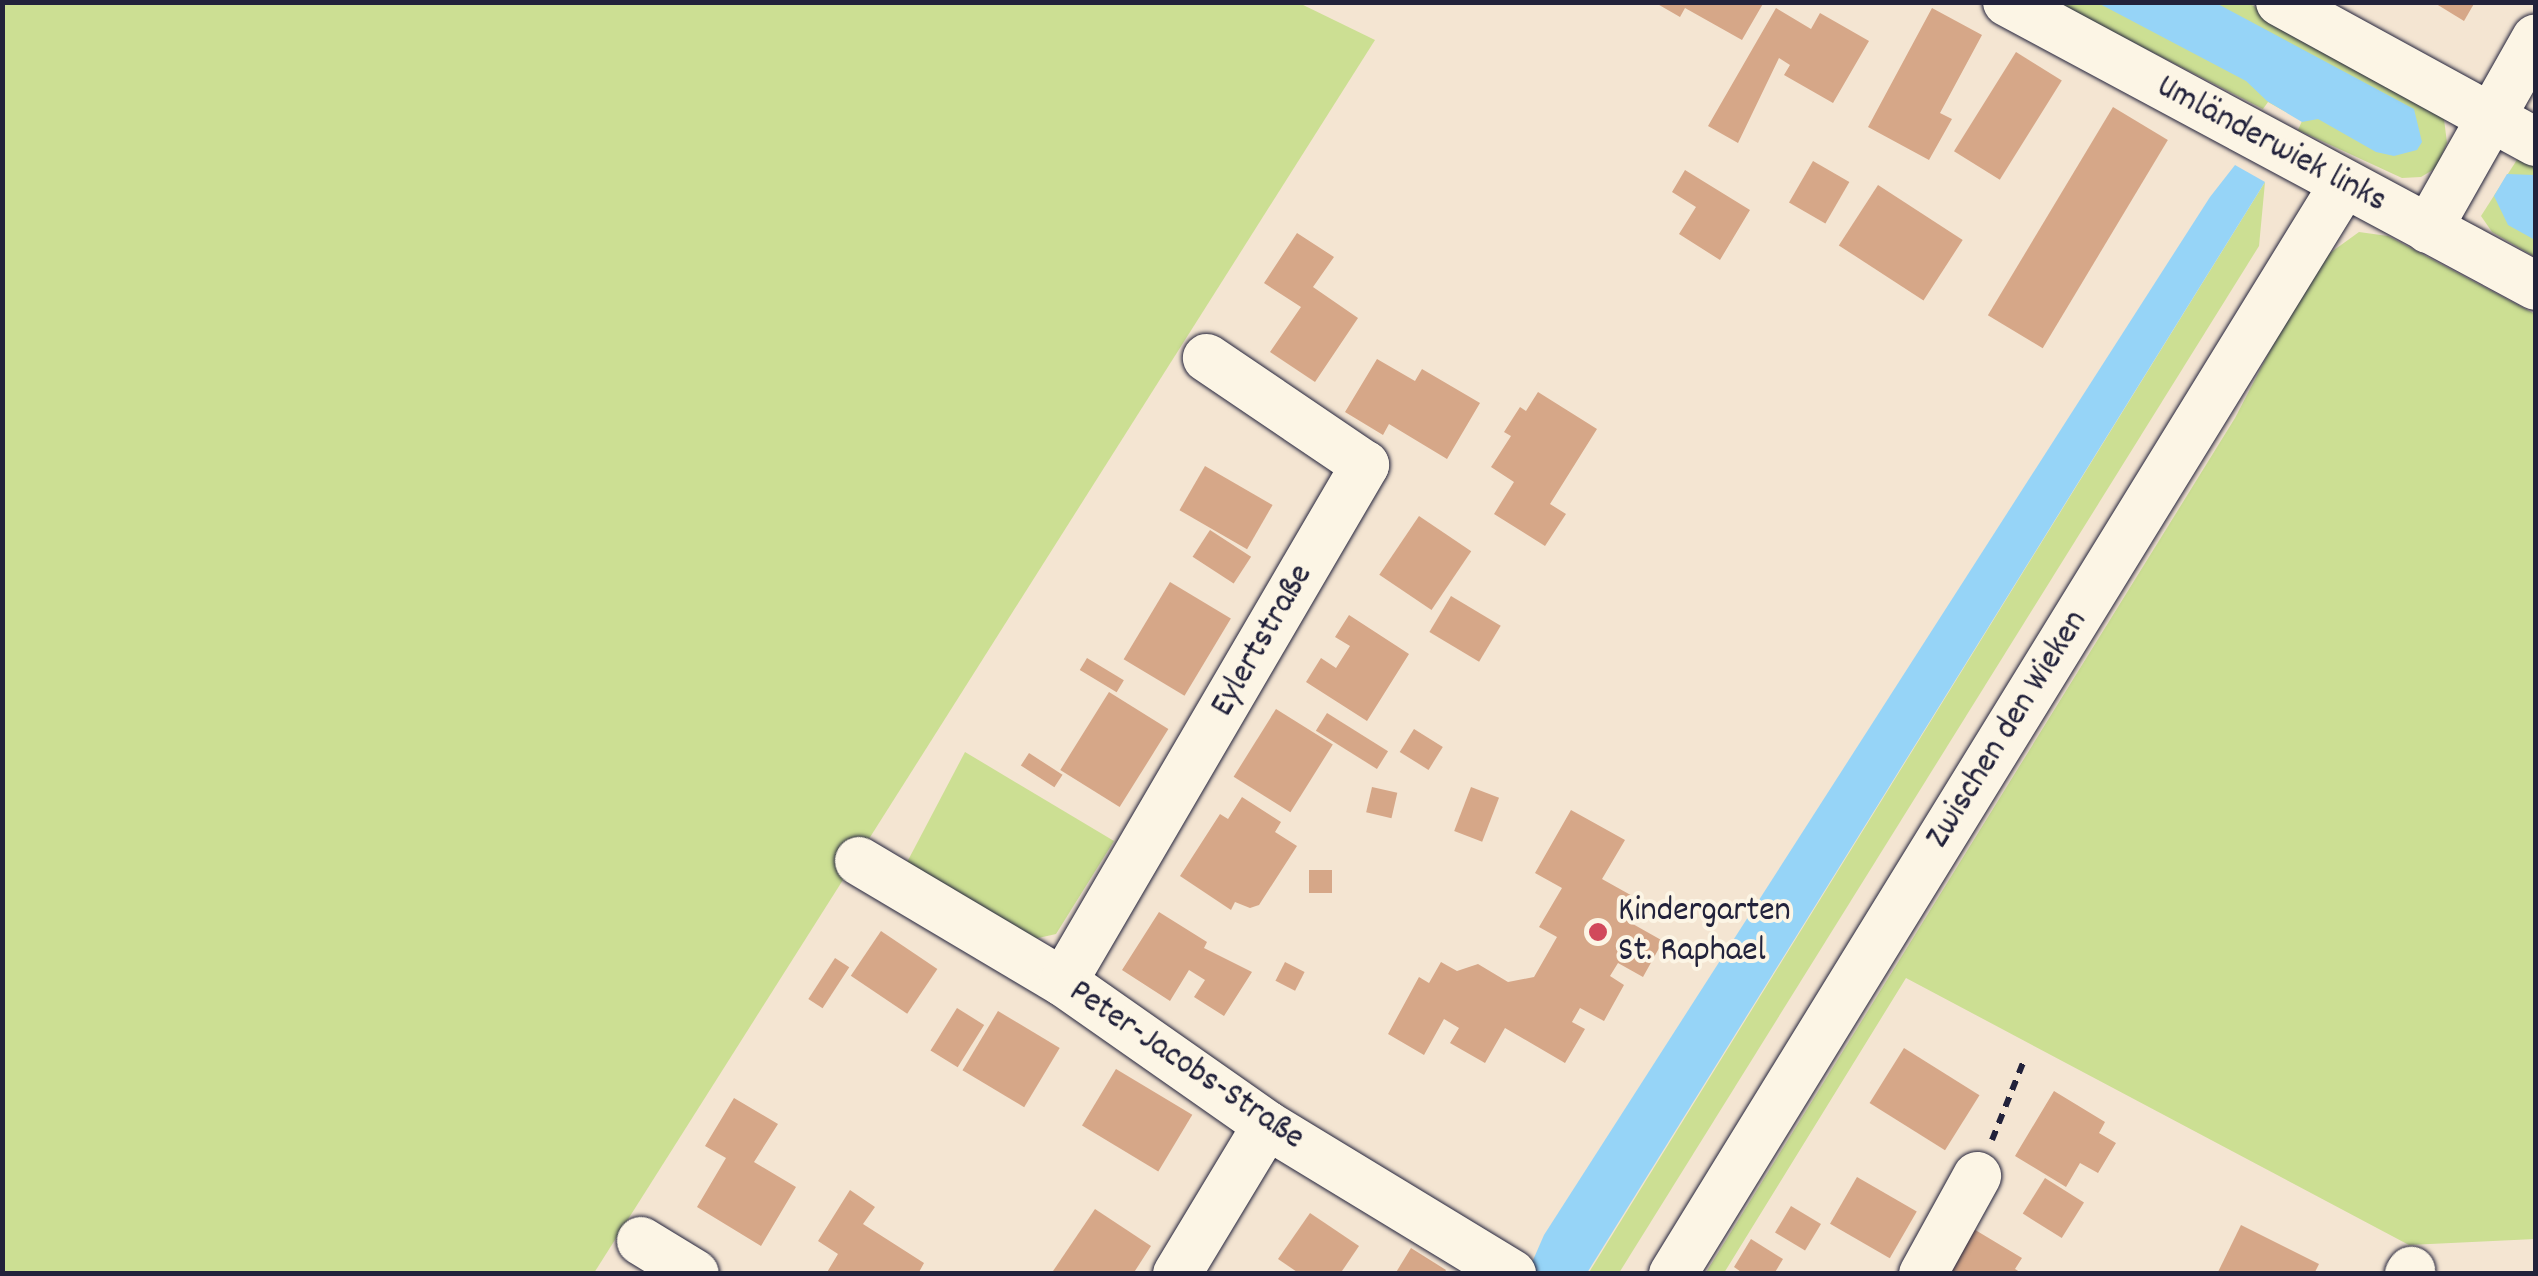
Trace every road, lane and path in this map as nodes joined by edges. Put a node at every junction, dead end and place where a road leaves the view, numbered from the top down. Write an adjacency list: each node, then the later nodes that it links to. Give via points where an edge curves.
1 (2006, 2): 6 (street, Umländerwiek links)
2 (2280, 2): 4 (street)
3 (2536, 38): 4 (street)
4 (2490, 118): 5 (street); 7 (street)
5 (2536, 142)
6 (2342, 186): 7 (street, Umländerwiek links); 19 (street, Zwischen den Wieken)
7 (2428, 229): 8 (street, Umländerwiek links)
8 (2536, 286)
9 (1206, 358): 11 (street, Eylertstraße, via 1366,466)
10 (858, 861): 11 (street, Peter-Jacobs-Straße)
11 (1063, 982): 13 (street, Peter-Jacobs-Straße)
12 (2025, 1058): 14 (path)
13 (1267, 1125): 16 (street, Peter-Jacobs-Straße); 18 (street)
14 (1977, 1176): 20 (street)
15 (640, 1241): 17 (street)
16 (1511, 1273)
17 (695, 1274)
18 (1177, 1274)
19 (1673, 1274)
20 (1923, 1274)

